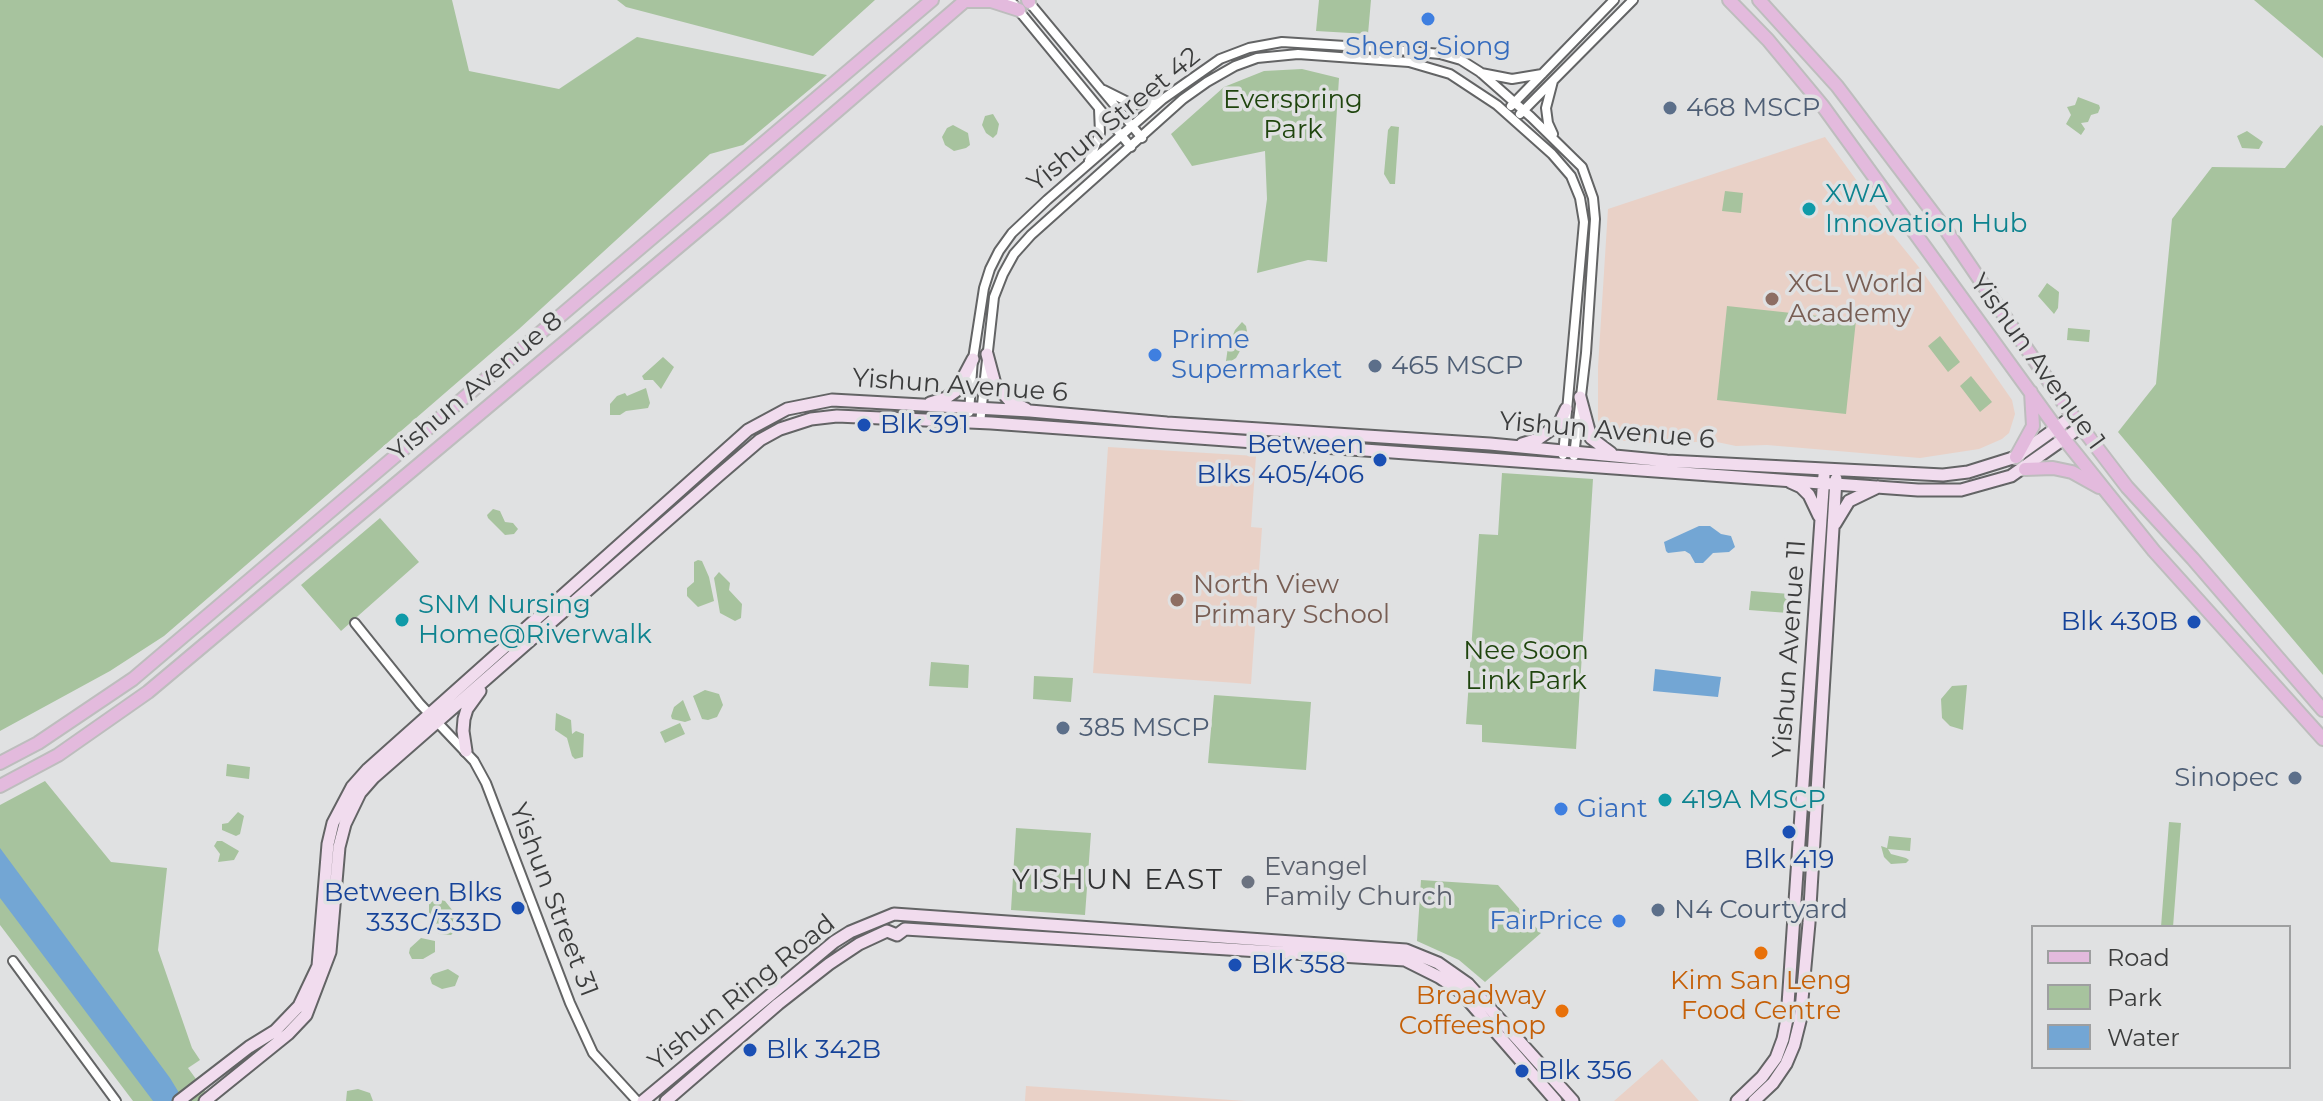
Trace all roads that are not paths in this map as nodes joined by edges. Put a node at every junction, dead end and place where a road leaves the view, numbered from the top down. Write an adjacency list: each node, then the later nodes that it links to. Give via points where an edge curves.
1 (932, 0): 61 (main road, Yishun Avenue 8, via 133,679)
2 (965, 0): 7 (main road); 62 (main road, Yishun Avenue 8, via 148,692 58,755)
3 (1614, 0): 9 (street)
4 (1633, 0): 10 (street)
5 (1729, 0): 26 (main road, Yishun Avenue 1, via 1822,105)
6 (1759, 0): 32 (main road, Yishun Avenue 1, via 1837,86)
7 (1023, 2): 11 (street); 14 (street)
8 (1480, 72): 9 (street, via 1512,79); 12 (street, Yishun Street 42, via 1440,54 1282,42 1220,59); 13 (street, Yishun Street 42)
9 (1542, 74): 13 (street)
10 (1554, 81): 15 (street); 21 (street, via 1546,108)
11 (1100, 87): 12 (street, via 1134,105); 18 (street)
12 (1163, 99): 18 (street, Yishun Street 42)
13 (1513, 103): 15 (street, Yishun Street 42); 16 (street)
14 (1099, 107): 19 (street); 23 (street, via 1100,133)
15 (1523, 111): 17 (street); 21 (street, Yishun Street 42)
16 (1505, 112): 17 (street, Yishun Street 42); 20 (street, Yishun Street 42, via 1471,86 1429,66 1277,55 1235,66 1207,82)
17 (1514, 120): 30 (street, Yishun Street 42, via 1571,176 1580,198 1581,278)
18 (1132, 127): 19 (street, Yishun Street 42); 20 (street)
19 (1123, 136): 22 (street); 23 (street, Yishun Street 42)
20 (1142, 138): 22 (street, Yishun Street 42)
21 (1555, 138): 27 (street, Yishun Street 42, via 1582,167 1593,198)
22 (1131, 147): 24 (street, Yishun Street 42, via 1014,254 994,297)
23 (1087, 165): 25 (street, Yishun Street 42, via 999,251 984,288)
24 (987, 354): 29 (street, Yishun Street 42); 31 (main road, via 995,384 1010,401)
25 (973, 359): 28 (main road, via 956,391); 29 (street, Yishun Street 42)
26 (2031, 389): 34 (main road, Yishun Avenue 1); 41 (main road, via 2033,426)
27 (1580, 397): 38 (street, Yishun Street 42); 39 (main road, via 1591,438)
28 (921, 405): 29 (main road, Yishun Avenue 6); 51 (main road, Yishun Avenue 6, via 832,400 776,413 748,430)
29 (975, 408): 31 (main road, Yishun Avenue 6); 33 (street, Yishun Street 42)
30 (1566, 409): 37 (main road, via 1559,424 1544,435); 38 (street, Yishun Street 42)
31 (1030, 411): 35 (main road, Yishun Avenue 6)
32 (2078, 421): 34 (main road, Yishun Avenue 6); 36 (main road, Yishun Avenue 6); 50 (main road, Yishun Avenue 1, via 2127,487)
33 (974, 422): 40 (main road, Yishun Avenue 6); 53 (main road, Yishun Avenue 6, via 837,416 780,429 760,440)
34 (2057, 428): 36 (main road, Yishun Avenue 1); 41 (main road, Yishun Avenue 6)
35 (1431, 439): 37 (main road, Yishun Avenue 6); 40 (main road, via 1456,447)
36 (2065, 440): 43 (main road, Yishun Avenue 6); 47 (main road, Yishun Avenue 1)
37 (1510, 446): 38 (main road, Yishun Avenue 6)
38 (1569, 451): 39 (main road, Yishun Avenue 6); 42 (street, Yishun Street 42)
39 (1616, 456): 44 (main road, Yishun Avenue 6)
40 (1462, 457): 42 (main road, Yishun Avenue 6)
41 (2016, 457): 44 (main road, Yishun Avenue 6, via 1943,475)
42 (1568, 464): 45 (main road, Yishun Avenue 6)
43 (2025, 469): 46 (main road, Yishun Avenue 6, via 1961,490); 47 (main road, via 2072,472)
44 (1830, 477): 45 (main road, Yishun Avenue 6); 46 (main road, Yishun Avenue 6); 48 (main road, Yishun Avenue 11); 49 (main road, Yishun Avenue 11)
45 (1786, 480): 48 (main road, via 1809,495)
46 (1878, 487): 49 (main road, via 1849,501)
47 (2105, 490): 54 (main road, Yishun Avenue 1)
48 (1820, 519): 52 (main road, Yishun Avenue 11)
49 (1833, 527): 52 (main road, Yishun Avenue 11)
50 (2193, 559): 54 (main road, via 2184,574); 57 (main road, Yishun Avenue 1)
51 (599, 562): 53 (main road); 58 (main road, Yishun Avenue 6)
52 (1824, 566): 75 (main road, Yishun Avenue 11, via 1787,1019 1776,1058); 76 (main road, Yishun Avenue 11, via 1810,908 1800,1021 1786,1064)
53 (608, 574): 56 (main road, Yishun Avenue 6)
54 (2190, 590): 59 (main road, Yishun Avenue 1)
55 (355, 623): 58 (street, Yishun Street 31)
56 (485, 680): 58 (main road, Yishun Avenue 6); 60 (main road, via 464,719)
57 (2323, 710)
58 (433, 718): 60 (street, Yishun Street 31); 68 (main road, Yishun Avenue 6, via 368,769 338,813 328,844 318,966 299,1006 275,1031); 70 (main road, Yishun Avenue 6, via 352,807 339,847 330,952 306,1015)
59 (2323, 739)
60 (466, 751): 71 (street, Yishun Street 31, via 486,783 593,1053)
61 (0, 763)
62 (0, 786)
63 (901, 915): 64 (main road, Yishun Ring Road, via 894,914); 65 (main road); 66 (main road, Yishun Ring Road)
64 (887, 925): 65 (main road, Yishun Ring Road, via 897,935); 71 (main road, Yishun Ring Road, via 850,932 834,942); 72 (main road, Yishun Ring Road, via 778,1004)
65 (905, 929): 66 (main road, Yishun Ring Road)
66 (1219, 942): 73 (main road, Yishun Ring Road, via 1416,965 1461,992); 74 (main road, Yishun Ring Road, via 1419,953 1468,984)
67 (13, 961): 69 (street)
68 (184, 1098)
69 (116, 1101)
70 (205, 1101)
71 (640, 1101)
72 (666, 1101)
73 (1556, 1101)
74 (1573, 1101)
75 (1737, 1101)
76 (1754, 1101)

